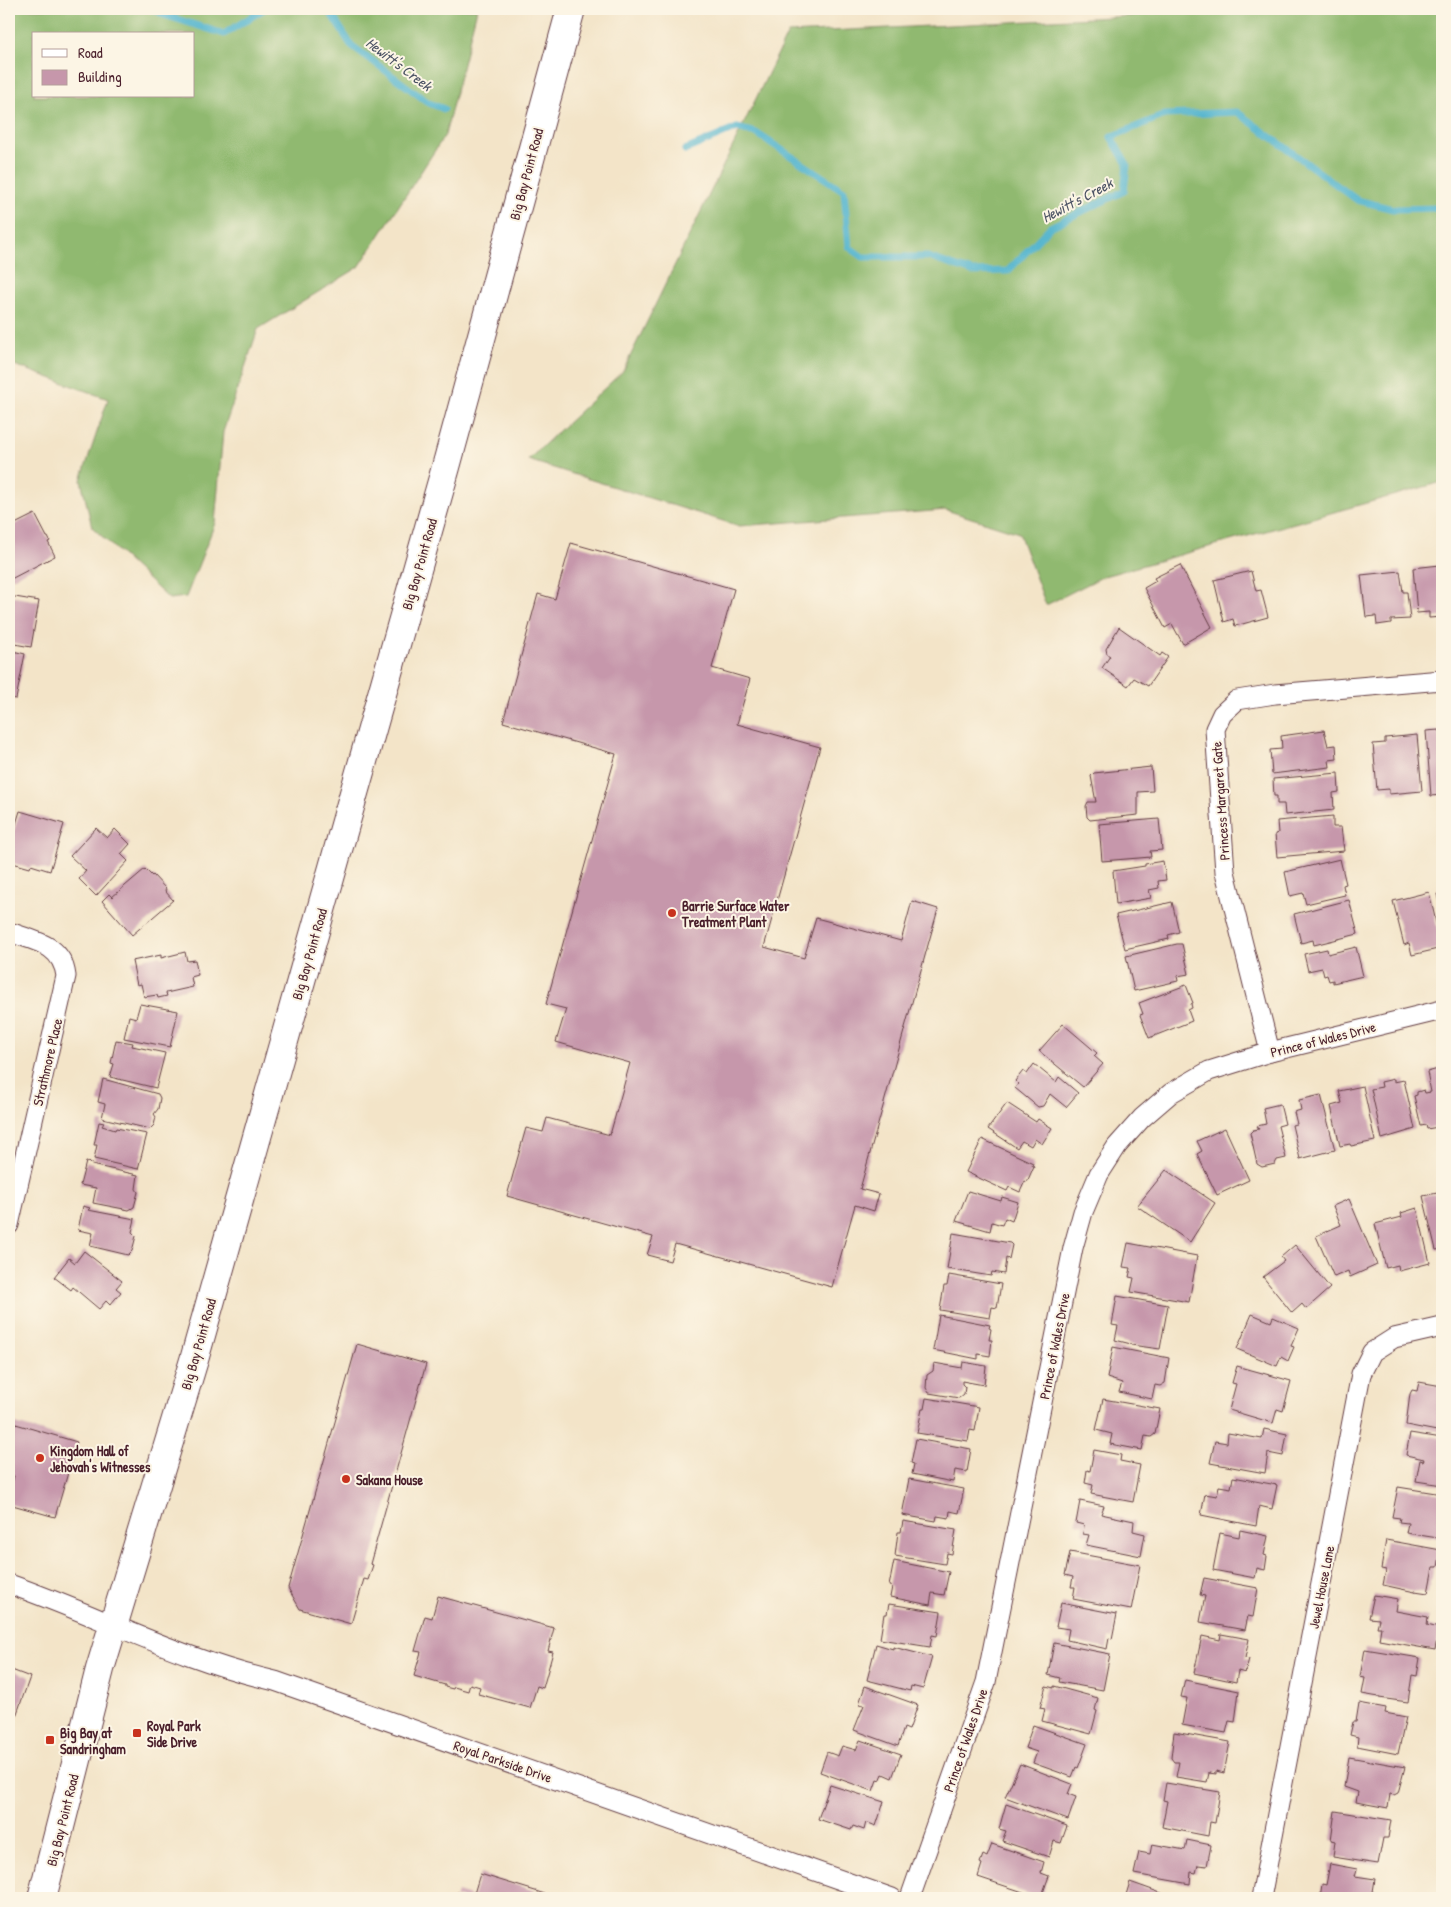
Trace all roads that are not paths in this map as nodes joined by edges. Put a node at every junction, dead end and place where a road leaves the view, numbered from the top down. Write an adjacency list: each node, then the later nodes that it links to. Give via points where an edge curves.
1 (571, 9): 9 (main road, Big Bay Point Road, via 446,467 196,1350)
2 (1442, 680): 5 (street, Princess Margaret Gate, via 1237,700 1222,714 1215,729 1225,872)
3 (9, 932): 6 (street, Strathmore Place, via 53,950 62,960 66,976)
4 (1442, 1010): 5 (street, Prince of Wales Drive)
5 (1270, 1052): 12 (street, Prince of Wales Drive, via 1209,1071 1171,1093 1117,1146 1099,1174 1073,1248 986,1682)
6 (9, 1225)
7 (1442, 1327): 13 (street, Jewel House Lane, via 1394,1338 1372,1352 1361,1374)
8 (9, 1584): 9 (street, Royal Parkside Drive)
9 (113, 1624): 10 (main road, Big Bay Point Road); 11 (street, Royal Parkside Drive, via 181,1653 275,1680)
10 (42, 1898)
11 (892, 1898)
12 (910, 1898)
13 (1261, 1898)

